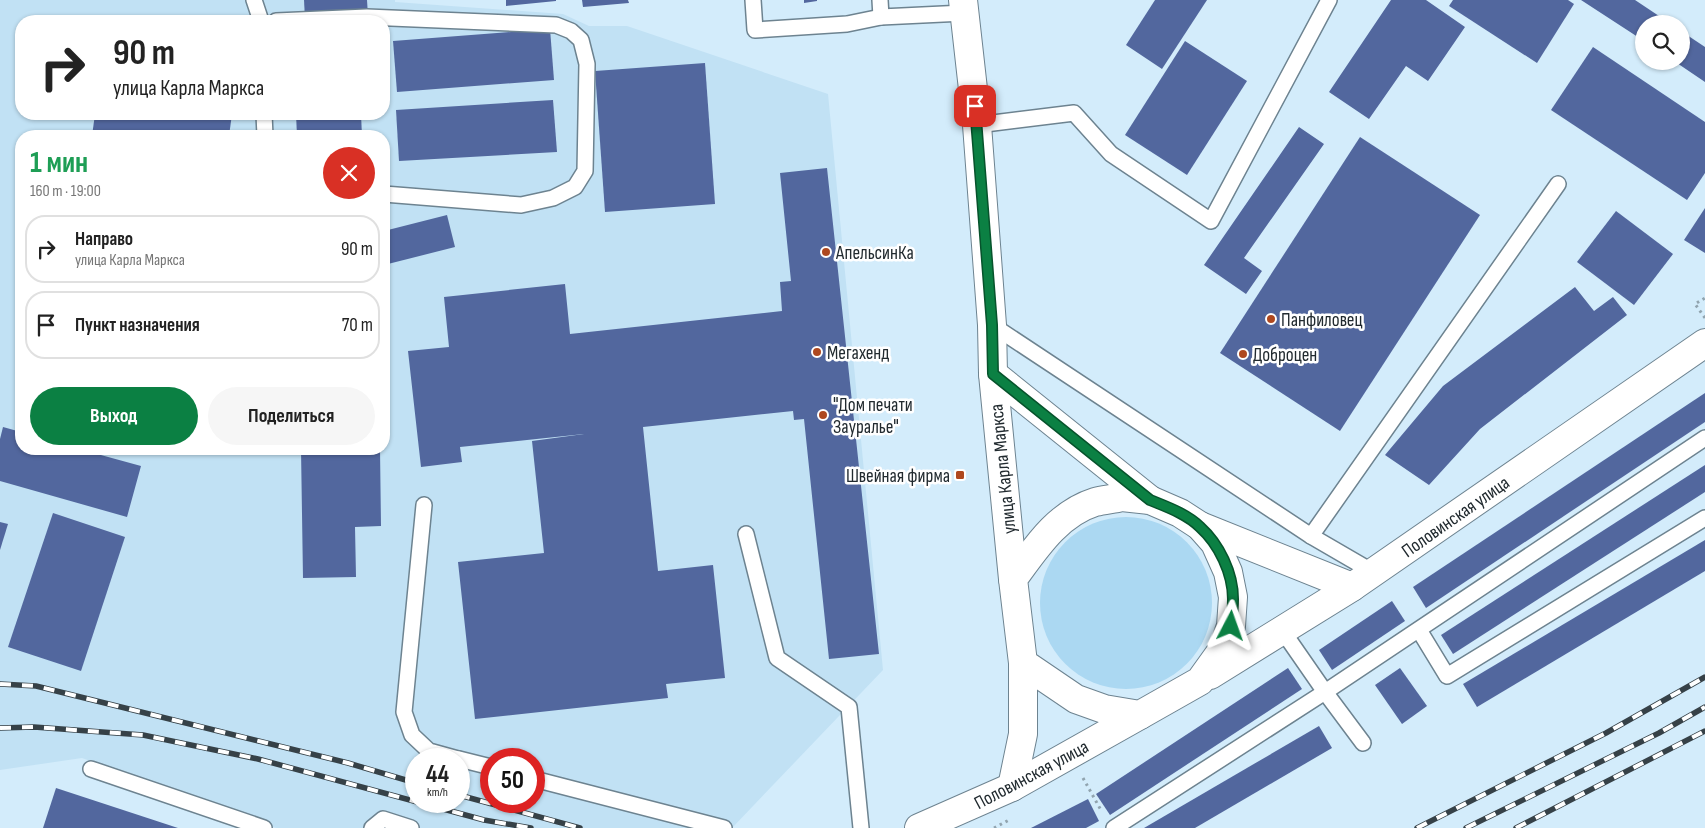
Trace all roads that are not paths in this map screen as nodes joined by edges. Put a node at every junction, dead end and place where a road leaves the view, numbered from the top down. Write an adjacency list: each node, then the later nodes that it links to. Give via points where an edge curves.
1 (254, 0): 7 (lane)
2 (260, 0): 8 (lane)
3 (753, 0): 9 (lane, via 755,30 847,24)
4 (880, 0): 9 (lane)
5 (1327, 1): 11 (lane, via 1212,221 1110,154 1074,113)
6 (964, 6): 9 (lane); 11 (main road, улица Карла Маркса)
7 (259, 15)
8 (261, 15)
9 (881, 17)
10 (390, 19): 13 (lane, via 556,25 581,40 587,64 585,171 575,187 553,198 520,205)
11 (977, 125): 14 (main road, улица Карла Маркса)
12 (1558, 184): 23 (lane)
13 (390, 194)
14 (992, 325): 16 (main road, улица Карла Маркса); 23 (lane)
15 (1705, 343): 25 (main road, Половинская улица)
16 (993, 374): 18 (main road); 24 (main road, улица Карла Маркса)
17 (1705, 438): 27 (lane)
18 (1150, 500): 21 (main road); 24 (main road, via 1122,497 1094,502 1064,517 1041,541)
19 (424, 505): 33 (lane, via 404,712 412,735)
20 (1705, 518): 27 (lane, via 1447,676)
21 (1200, 526): 25 (main road); 29 (main road, via 1215,544 1228,572 1233,597 1231,626 1223,649)
22 (746, 534): 42 (lane, via 777,658 849,707)
23 (1311, 536): 25 (lane)
24 (1013, 579): 28 (main road, улица Карла Маркса)
25 (1362, 579): 26 (main road, Половинская улица)
26 (1282, 630): 29 (main road, Половинская улица); 30 (lane)
27 (1419, 630): 30 (lane)
28 (1023, 662): 31 (main road, via 1076,698); 36 (main road, улица Карла Маркса, via 1023,734)
29 (1200, 681): 31 (main road, Половинская улица)
30 (1325, 692): 32 (lane); 37 (lane)
31 (1140, 715): 36 (main road, Половинская улица)
32 (1363, 743)
33 (426, 748)
34 (91, 769): 38 (lane)
35 (545, 781): 41 (lane)
36 (1012, 787): 43 (main road, Половинская улица)
37 (1110, 824)
38 (264, 828)
39 (372, 828): 40 (lane, via 383,819)
40 (411, 828)
41 (724, 828)
42 (861, 828)
43 (919, 828)

